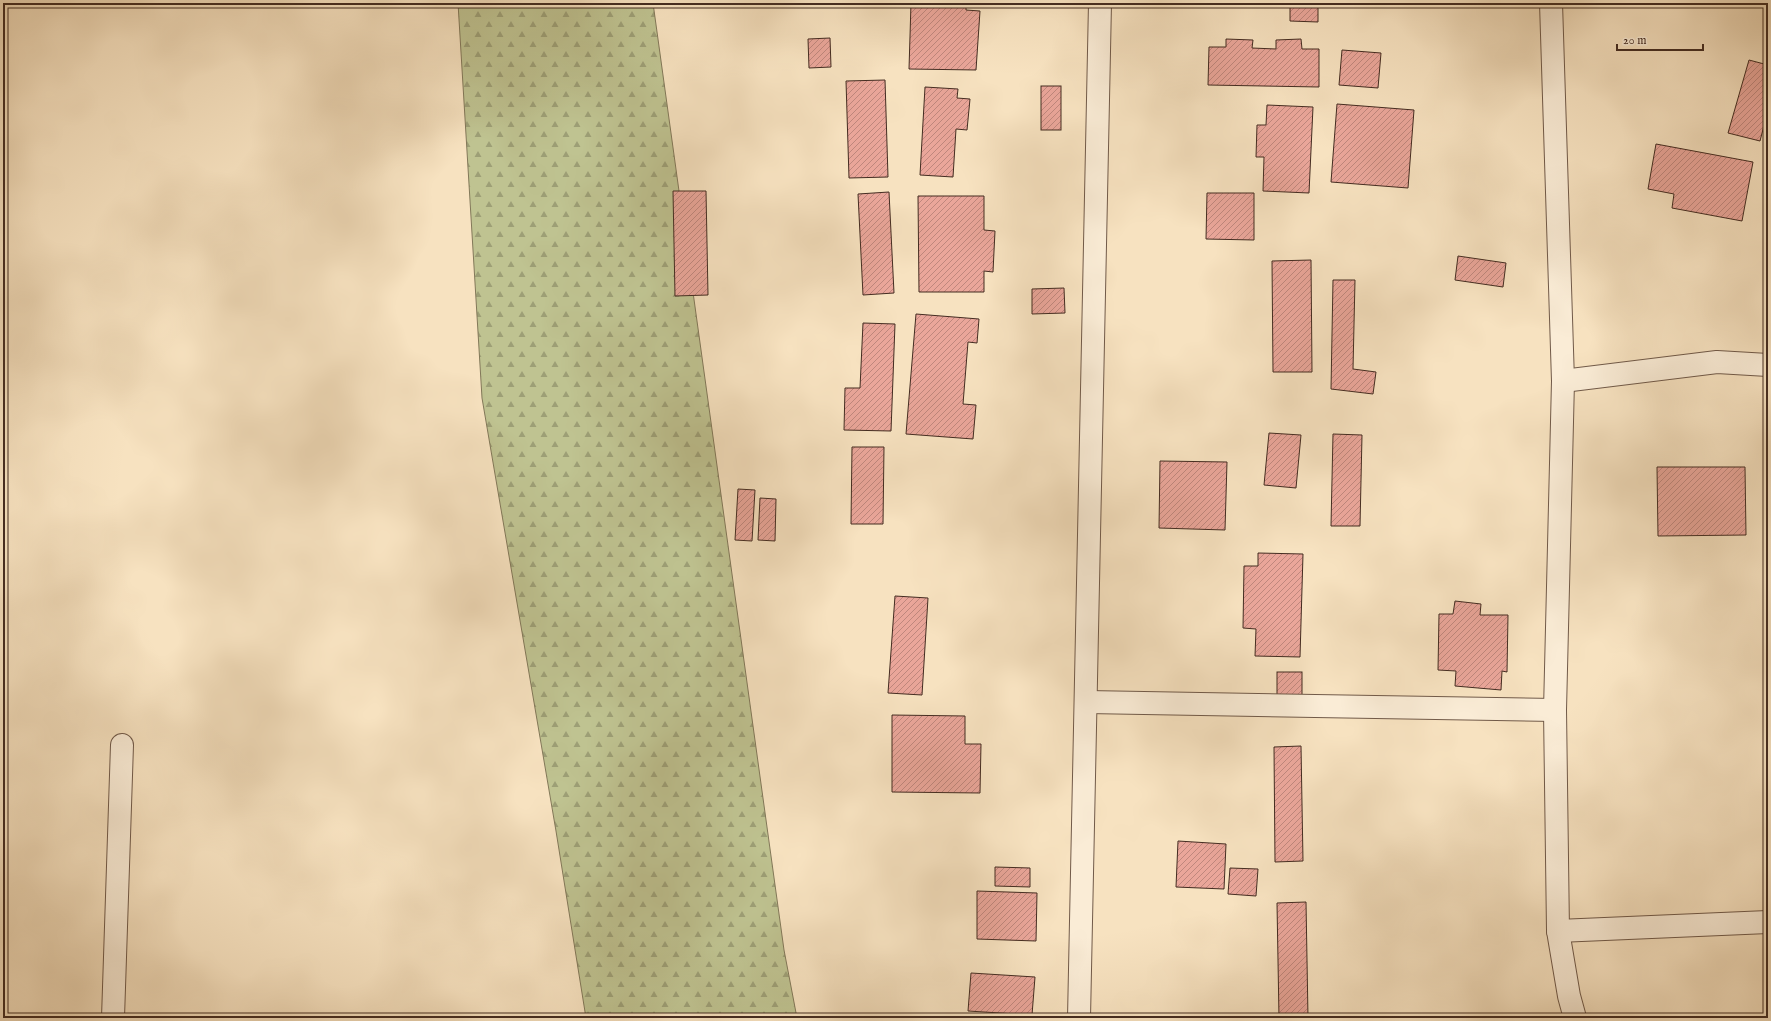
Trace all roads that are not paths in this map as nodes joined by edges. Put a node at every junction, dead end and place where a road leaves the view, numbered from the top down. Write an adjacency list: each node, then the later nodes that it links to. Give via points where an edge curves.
1 (1100, 3): 5 (street)
2 (1551, 3): 4 (street)
3 (1768, 365): 4 (street, via 1717,362)
4 (1563, 381): 6 (street)
5 (1087, 702): 6 (street); 11 (street)
6 (1555, 710): 9 (street)
7 (122, 745): 10 (street)
8 (1768, 922): 9 (street)
9 (1558, 931): 12 (street)
10 (113, 1018)
11 (1079, 1018)
12 (1575, 1018)

